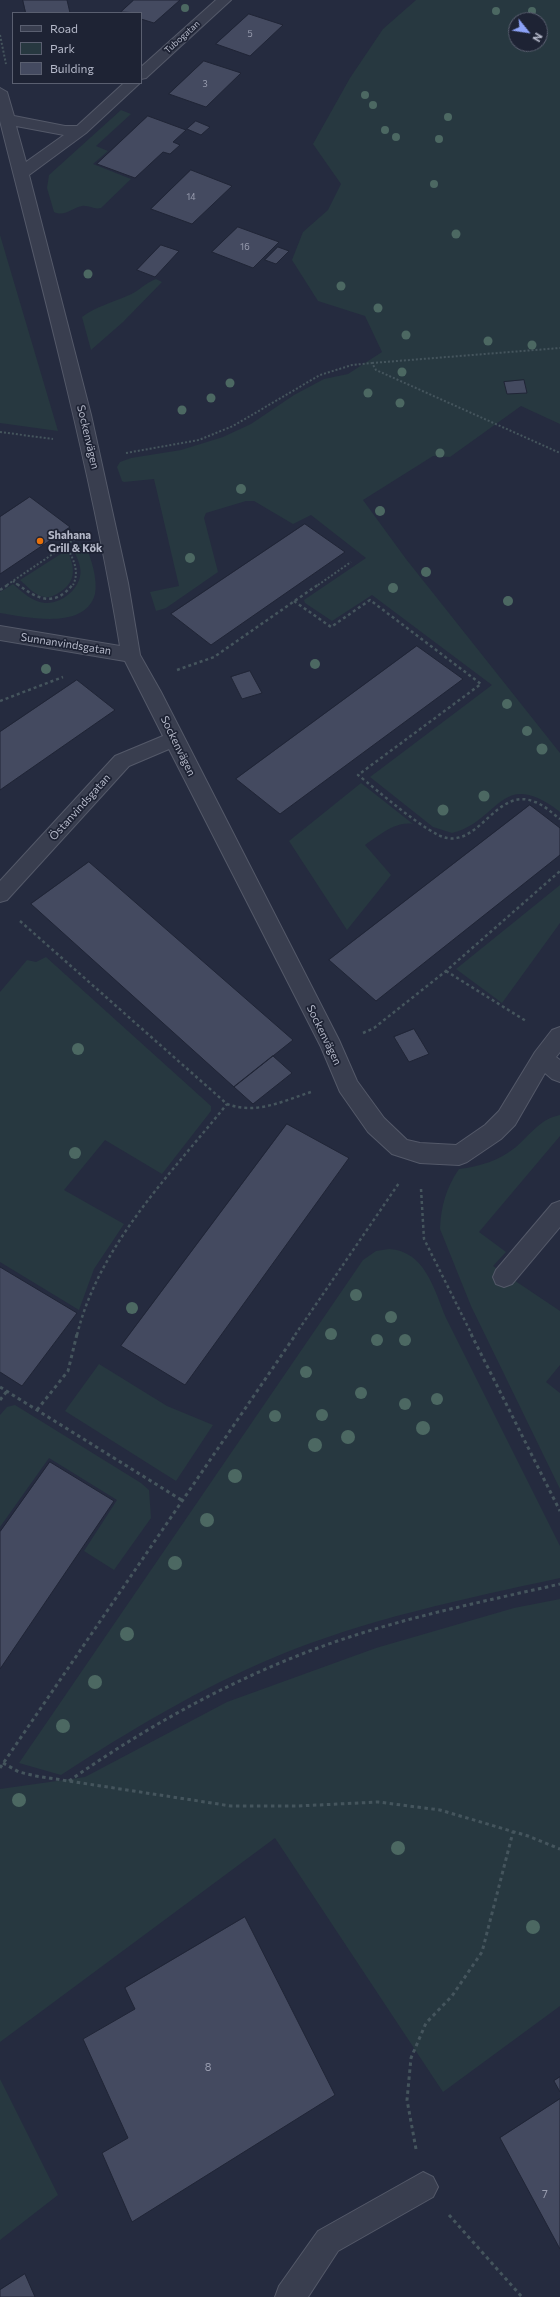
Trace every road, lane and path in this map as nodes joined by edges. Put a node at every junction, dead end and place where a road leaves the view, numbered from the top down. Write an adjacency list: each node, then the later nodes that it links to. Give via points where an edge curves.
1 (224, 0): 4 (street, Tubogatan)
2 (0, 35): 3 (path)
3 (6, 66)
4 (142, 74)
5 (132, 84): 8 (street)
6 (0, 92): 7 (street, Sockenvägen)
7 (6, 119): 8 (street, via 65,131); 9 (street, Sockenvägen)
8 (81, 130): 9 (street)
9 (20, 173): 21 (street, Sockenvägen, via 83,415 120,583)
10 (560, 348): 11 (path)
11 (372, 363): 12 (path, via 376,370); 13 (path, via 352,365 320,375 233,426 199,440)
12 (560, 453)
13 (119, 454)
14 (77, 538): 15 (path)
15 (66, 546): 17 (path); 17 (path, via 75,564 76,577 73,585 63,595 55,599 42,599)
16 (351, 562): 19 (path)
17 (13, 581): 18 (path)
18 (0, 590)
19 (294, 602): 23 (path, via 214,657 172,671 176,685); 26 (path, via 331,627 370,600 481,684 358,775 432,832 445,838 464,836 503,806 522,798 536,802)
20 (0, 633): 21 (street, Sunnanvindsgatan)
21 (131, 655): 23 (street, Sockenvägen)
22 (69, 675): 24 (path)
23 (152, 692): 25 (street, Sockenvägen)
24 (0, 700)
25 (174, 739): 28 (street, Östanvindsgatan, via 122,760); 32 (street, Sockenvägen)
26 (560, 819)
27 (560, 872): 30 (path)
28 (0, 894)
29 (18, 920): 36 (path)
30 (446, 970): 31 (path, via 503,1008); 32 (path, via 374,1028)
31 (559, 1037): 33 (street, Sockenvägen)
32 (331, 1046): 35 (street, Sockenvägen)
33 (543, 1058): 34 (street); 37 (street, Sockenvägen, via 507,1118 493,1132 459,1155)
34 (560, 1073)
35 (348, 1086): 36 (path, via 329,1094 315,1090 250,1111 236,1109); 37 (street, Sockenvägen, via 376,1125 400,1147)
36 (227, 1104): 43 (path, via 108,1257 84,1307 68,1371)
37 (420, 1153): 44 (path); 45 (path, via 424,1239)
38 (560, 1212): 39 (street)
39 (504, 1277)
40 (0, 1387): 41 (path)
41 (7, 1391): 42 (path); 43 (path)
42 (0, 1400)
43 (37, 1410): 44 (path)
44 (183, 1501): 47 (path)
45 (560, 1511)
46 (560, 1584): 49 (path, via 362,1633 267,1670 195,1704 101,1757)
47 (3, 1763): 48 (path); 49 (path, via 19,1772)
48 (0, 1768)
49 (68, 1781): 50 (path, via 231,1806 378,1802 440,1810)
50 (513, 1832): 51 (path); 52 (path, via 482,1952 452,1996 426,2023 411,2058 407,2100)
51 (560, 1849)
52 (423, 2187): 53 (street, via 328,2241); 54 (path)
53 (290, 2297)
54 (522, 2297)

